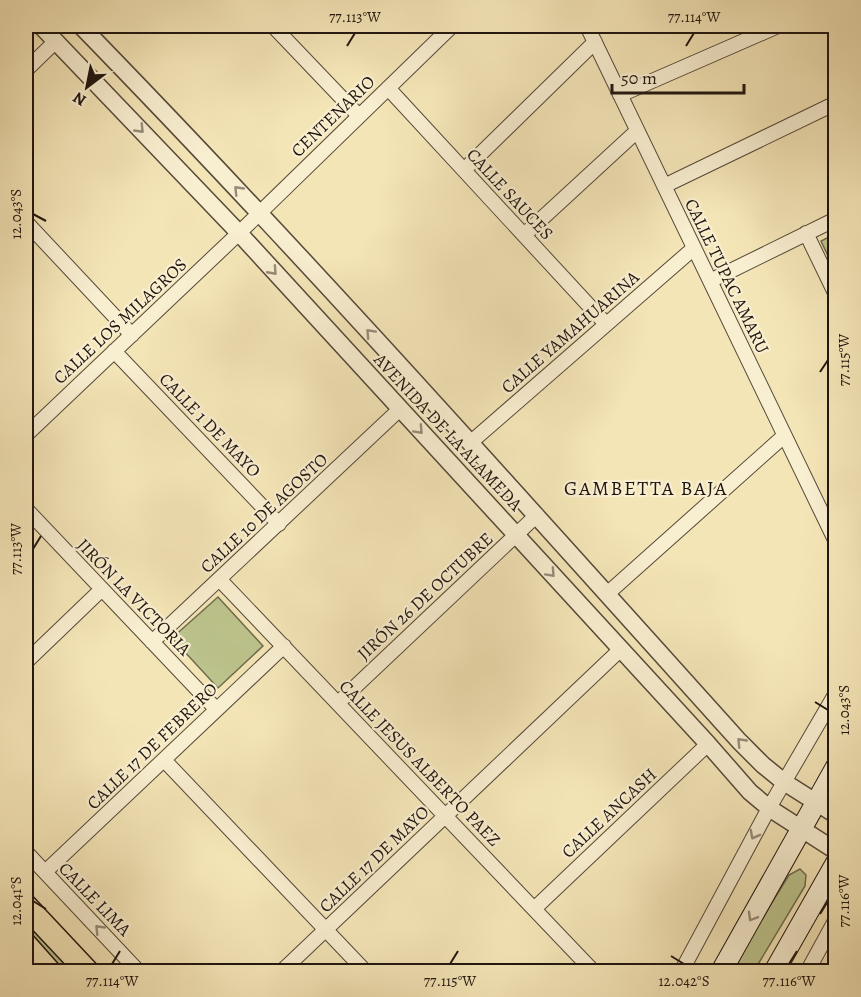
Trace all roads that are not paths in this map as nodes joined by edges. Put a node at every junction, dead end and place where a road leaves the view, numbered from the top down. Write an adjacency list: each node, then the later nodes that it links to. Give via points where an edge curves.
1 (41, 26): 7 (street, AVENIDA DE LA ALAMEDA)
2 (81, 26): 17 (street, AVENIDA DE LA ALAMEDA, one-way to 2)
3 (273, 26): 13 (street)
4 (452, 26): 10 (street, CENTENARIO)
5 (587, 26): 8 (street, CALLE TUPAC AMARU)
6 (778, 26): 11 (street)
7 (56, 41): 9 (street); 20 (street, AVENIDA DE LA ALAMEDA, one-way to 20)
8 (595, 42): 11 (street, CALLE TUPAC AMARU); 15 (street)
9 (26, 70)
10 (388, 88): 13 (street, CENTENARIO); 15 (street, CALLE SAUCES)
11 (620, 95): 14 (street, CALLE TUPAC AMARU)
12 (836, 103): 16 (street)
13 (359, 117): 17 (street, CENTENARIO)
14 (637, 131): 16 (street, CALLE TUPAC AMARU); 22 (street)
15 (464, 170): 22 (street, CALLE SAUCES)
16 (664, 186): 23 (street, CALLE TUPAC AMARU)
17 (259, 213): 20 (street, CENTENARIO); 32 (street, AVENIDA DE LA ALAMEDA, one-way to 17)
18 (836, 219): 21 (street)
19 (26, 222): 27 (street)
20 (239, 233): 27 (street, CALLE LOS MILAGROS); 29 (street, AVENIDA DE LA ALAMEDA, one-way to 29)
21 (806, 233): 24 (street); 25 (street)
22 (524, 235): 26 (street, CALLE SAUCES)
23 (694, 248): 24 (street, CALLE TUPAC AMARU); 26 (street, CALLE YAMAHUARINA)
24 (710, 281): 31 (street, CALLE TUPAC AMARU)
25 (836, 295)
26 (606, 324): 32 (street, CALLE YAMAHUARINA)
27 (132, 335): 28 (street, CALLE LOS MILAGROS)
28 (114, 351): 30 (street, CALLE LOS MILAGROS); 35 (street, CALLE 1 DE MAYO)
29 (400, 409): 35 (street, CALLE 10 DE AGOSTO); 36 (street, AVENIDA DE LA ALAMEDA, one-way to 36)
30 (26, 435)
31 (784, 436): 37 (street, CALLE TUPAC AMARU); 40 (street)
32 (470, 443): 34 (street, AVENIDA DE LA ALAMEDA)
33 (26, 510): 39 (street, JIRÓN LA VICTORIA)
34 (537, 515): 36 (street, JIRÓN 26 DE OCTUBRE); 40 (street, AVENIDA DE LA ALAMEDA)
35 (279, 524): 38 (street, CALLE 10 DE AGOSTO)
36 (516, 535): 43 (street, AVENIDA DE LA ALAMEDA, one-way to 43); 46 (street, JIRÓN 26 DE OCTUBRE)
37 (836, 542)
38 (220, 580): 41 (street, CALLE 10 DE AGOSTO); 42 (street, CALLE JESUS ALBERTO PAEZ)
39 (102, 589): 41 (street, JIRÓN LA VICTORIA); 44 (street)
40 (607, 594): 51 (street, AVENIDA DE LA ALAMEDA, one-way to 40, via 739,741)
41 (152, 642): 47 (street, JIRÓN LA VICTORIA)
42 (284, 646): 46 (street, CALLE JESUS ALBERTO PAEZ); 47 (street, CALLE 17 DE FEBRERO)
43 (621, 649): 48 (street, AVENIDA DE LA ALAMEDA); 55 (street, CALLE 17 DE MAYO)
44 (26, 662)
45 (836, 693): 51 (street)
46 (338, 704): 55 (street, CALLE JESUS ALBERTO PAEZ)
47 (216, 709): 49 (street, CALLE 17 DE FEBRERO)
48 (708, 744): 53 (street, AVENIDA DE LA ALAMEDA); 62 (street, CALLE ANCASH)
49 (164, 760): 60 (street, CALLE 17 DE FEBRERO); 64 (street)
50 (836, 767): 52 (main road)
51 (784, 782): 52 (street, AVENIDA DE LA ALAMEDA); 53 (street)
52 (816, 803): 54 (street, AVENIDA DE LA ALAMEDA); 56 (main road)
53 (769, 808): 56 (street, AVENIDA DE LA ALAMEDA); 72 (street, one-way to 72)
54 (836, 815)
55 (446, 816): 62 (street, CALLE JESUS ALBERTO PAEZ); 64 (street, CALLE 17 DE MAYO)
56 (801, 830): 57 (street, AVENIDA DE LA ALAMEDA); 73 (main road, one-way to 73)
57 (836, 851)
58 (26, 852): 60 (street, CALLE LIMA)
59 (836, 863): 74 (main road)
60 (45, 872): 68 (street, CALLE LIMA, one-way to 60)
61 (26, 906): 67 (highway)
62 (534, 909): 71 (street, CALLE JESUS ALBERTO PAEZ)
63 (836, 920): 75 (street)
64 (326, 930): 69 (street, CALLE 17 DE MAYO); 70 (street)
65 (26, 945): 66 (highway)
66 (50, 972)
67 (88, 972)
68 (140, 972)
69 (281, 972)
70 (366, 972)
71 (594, 972)
72 (681, 972)
73 (721, 972)
74 (774, 972)
75 (807, 972)

